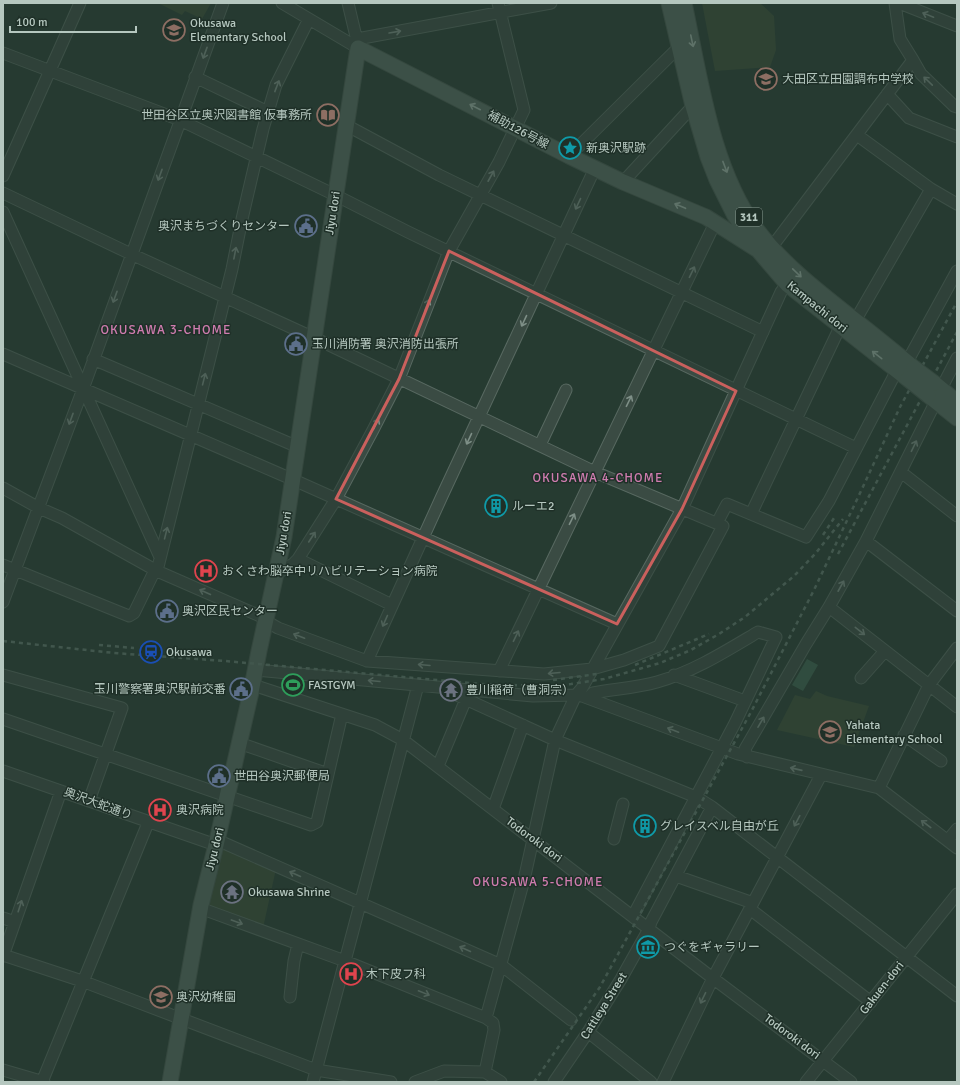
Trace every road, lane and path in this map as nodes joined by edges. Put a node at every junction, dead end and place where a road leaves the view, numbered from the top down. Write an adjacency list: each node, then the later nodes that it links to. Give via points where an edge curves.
1 (80, 3): 17 (street)
2 (223, 3): 18 (street, one-way to 18)
3 (282, 3): 11 (street, 補助126号線)
4 (348, 3): 13 (street, Jiyu dori)
5 (669, 3): 14 (main road, Kampachi dori / 311)
6 (684, 3): 41 (main road, Kampachi dori / 311, one-way to 41, via 716,143 741,205 757,229)
7 (895, 3): 16 (street, via 900,39)
8 (899, 3): 12 (street, one-way to 8)
9 (544, 4): 10 (street)
10 (500, 8): 13 (street, one-way to 10); 25 (street, via 524,110)
11 (309, 19): 13 (street, 補助126号線); 22 (street, one-way to 11, via 276,85)
12 (957, 26)
13 (357, 43): 24 (main road, Jiyu dori); 25 (main road, 補助126号線 / 311, one-way to 13)
14 (679, 47): 20 (main road, Kampachi dori / 311); 29 (street)
15 (3, 53): 17 (street)
16 (913, 60): 19 (street); 21 (street, one-way to 16, via 921,74)
17 (49, 71): 23 (street); 31 (street)
18 (195, 77): 22 (street); 23 (street)
19 (887, 94): 26 (street); 27 (street, via 909,118)
20 (693, 106): 32 (street); 41 (main road, Kampachi dori / 311, via 708,157 734,214)
21 (957, 107)
22 (268, 112): 28 (street)
23 (180, 120): 28 (street); 43 (street, one-way to 43)
24 (346, 125): 35 (main road, Jiyu dori); 36 (street)
25 (515, 129): 29 (main road, 補助126号線 / 311); 36 (street, one-way to 25)
26 (857, 135): 33 (street); 41 (street)
27 (957, 138)
28 (256, 156): 35 (street); 48 (street, one-way to 28)
29 (569, 156): 30 (main road, 補助126号線 / 311)
30 (595, 168): 32 (main road, 補助126号線 / 311); 40 (street, one-way to 40)
31 (3, 176)
32 (623, 182): 39 (main road, 補助126号線 / 311, one-way to 32)
33 (931, 190): 37 (street); 49 (street)
34 (3, 193): 43 (street)
35 (335, 195): 42 (street); 52 (main road, Jiyu dori)
36 (481, 195): 40 (street); 42 (street)
37 (957, 204)
38 (3, 212): 59 (street)
39 (715, 223): 41 (main road, 補助126号線 / 311); 47 (street, one-way to 39)
40 (563, 235): 46 (street); 47 (street)
41 (765, 249): 45 (main road, Kampachi dori / 311); 49 (main road, Kampachi dori / 311, one-way to 49)
42 (449, 251): 46 (street); 58 (street, one-way to 42)
43 (131, 254): 48 (street); 56 (street, one-way to 56)
44 (957, 271): 57 (street)
45 (787, 284): 50 (main road, Kampachi dori / 311); 51 (street)
46 (537, 293): 53 (street); 65 (street, one-way to 65)
47 (682, 293): 51 (street); 53 (street)
48 (224, 297): 52 (street); 64 (street, one-way to 48)
49 (855, 321): 57 (main road, Kampachi dori / 311)
50 (840, 326): 57 (main road, Kampachi dori / 311, one-way to 50); 67 (street)
51 (763, 332): 61 (street)
52 (314, 338): 58 (street); 70 (main road, Jiyu dori)
53 (654, 350): 61 (street); 72 (street, one-way to 53)
54 (3, 354): 59 (street)
55 (957, 358): 62 (street)
56 (93, 359): 59 (street); 64 (street)
57 (907, 370): 62 (main road, Kampachi dori / 311, bridge); 71 (street)
58 (399, 379): 65 (street); 76 (street, one-way to 58)
59 (83, 389): 68 (street); 77 (street, one-way to 77); 84 (street)
60 (566, 390): 69 (street)
61 (736, 391): 67 (street); 78 (street)
62 (934, 392): 63 (main road, Kampachi dori / 311); 66 (main road, Kampachi dori / 311); 73 (street, one-way to 62)
63 (957, 402)
64 (198, 404): 68 (street); 70 (street)
65 (479, 416): 69 (street); 82 (street, one-way to 82)
66 (957, 418)
67 (796, 419): 71 (street); 79 (street)
68 (190, 435): 74 (street); 84 (street, one-way to 68)
69 (540, 445): 72 (street)
70 (298, 447): 74 (main road, Jiyu dori)
71 (856, 448): 79 (street, via 829,501 806,536)
72 (595, 472): 78 (street); 90 (street, one-way to 72)
73 (901, 472): 80 (street); 83 (street)
74 (293, 480): 76 (street); 89 (main road, Jiyu dori)
75 (3, 488): 77 (street)
76 (336, 499): 82 (street); 85 (street, one-way to 76)
77 (39, 508): 87 (street); 88 (street)
78 (682, 509): 81 (street); 96 (street)
79 (751, 514): 81 (street, via 727,504)
80 (957, 516)
81 (717, 523): 100 (street, via 723,526 659,646 624,660)
82 (423, 538): 90 (street); 92 (street)
83 (866, 541): 93 (street, one-way to 83); 94 (street)
84 (160, 557): 88 (street)
85 (298, 559): 89 (street); 92 (street)
86 (3, 565): 87 (street)
87 (16, 570): 88 (street, via 129,616 134,613 152,574); 91 (street)
88 (157, 570): 95 (street, one-way to 88)
89 (276, 574): 95 (main road, Jiyu dori)
90 (538, 589): 96 (street); 102 (street, one-way to 90)
91 (3, 602)
92 (392, 605): 99 (street, one-way to 99)
93 (829, 608): 98 (street, one-way to 98); 124 (street, one-way to 93, via 745,749)
94 (957, 611)
95 (265, 620): 99 (street, one-way to 95, via 278,628); 101 (main road, Jiyu dori)
96 (617, 624): 100 (street)
97 (956, 650): 108 (street)
98 (885, 651): 105 (street); 108 (street)
99 (367, 661): 102 (street, one-way to 99)
100 (592, 668): 102 (street, one-way to 102, via 544,674); 110 (street)
101 (256, 670): 106 (main road, Jiyu dori); 107 (street, one-way to 101)
102 (499, 671)
103 (3, 674): 123 (street, via 122,708)
104 (674, 675): 111 (street, via 656,682 593,693); 113 (street); 113 (street, via 698,666 758,632 776,637)
105 (861, 678)
106 (253, 685): 115 (street, Todoroki dori); 121 (main road, Jiyu dori)
107 (418, 685): 109 (street); 119 (street)
108 (929, 685): 114 (street); 118 (street)
109 (440, 687): 110 (street, via 533,696); 112 (street)
110 (576, 695): 111 (street); 120 (street)
111 (588, 698): 122 (street, one-way to 111)
112 (466, 700): 117 (street); 126 (street)
113 (745, 701): 122 (street)
114 (957, 707)
115 (342, 714): 119 (street, Todoroki dori, via 375,725); 128 (street)
116 (3, 719): 123 (street)
117 (523, 725): 120 (street); 137 (street)
118 (904, 735): 125 (street); 130 (street)
119 (403, 740): 126 (street, Todoroki dori); 148 (street)
120 (556, 740): 133 (street); 140 (street)
121 (239, 743): 128 (street); 132 (main road, Jiyu dori)
122 (722, 748): 124 (street); 133 (street)
123 (105, 754): 132 (street); 134 (street)
124 (747, 757): 129 (street, one-way to 124)
125 (941, 761)
126 (438, 766): 137 (street, Todoroki dori)
127 (3, 770): 131 (street, 奥沢大蛇通り)
128 (328, 774): 132 (street, via 317,822 311,825)
129 (821, 774): 130 (street); 145 (street, one-way to 145)
130 (879, 788): 142 (street, one-way to 130)
131 (61, 791): 134 (street, 奥沢大蛇通り); 153 (street, one-way to 131)
132 (227, 796): 143 (main road, Jiyu dori)
133 (696, 797): 136 (street); 151 (street)
134 (89, 801): 138 (street, 奥沢大蛇通り)
135 (623, 804): 141 (street)
136 (712, 807): 145 (street); 146 (street, Cattleya Street)
137 (494, 809): 140 (street, Todoroki dori)
138 (148, 822): 143 (street, 奥沢大蛇通り); 161 (street)
139 (957, 829): 142 (street)
140 (533, 839): 151 (street, Todoroki dori); 159 (street)
141 (614, 839)
142 (948, 840): 144 (street)
143 (217, 843): 148 (street, 奥沢大蛇通り, one-way to 143); 150 (main road, Jiyu dori)
144 (957, 848)
145 (777, 858): 149 (street); 157 (street)
146 (676, 876): 149 (street); 154 (street, Cattleya Street)
147 (955, 902): 157 (street, Gakuen-dori)
148 (360, 903): 158 (street); 159 (street, 奥沢大蛇通り, one-way to 148)
149 (751, 906): 160 (street); 164 (street)
150 (200, 908): 155 (street, one-way to 155); 165 (main road, Jiyu dori)
151 (633, 916): 154 (street, Todoroki dori)
152 (3, 918): 153 (street)
153 (15, 922): 156 (street)
154 (649, 929): 160 (street, Todoroki dori); 168 (street, Cattleya Street, via 622,979)
155 (298, 944): 158 (street); 163 (street)
156 (3, 955): 161 (street)
157 (906, 957): 162 (street); 164 (street, Gakuen-dori)
158 (345, 961): 166 (street, one-way to 166); 171 (street)
159 (501, 965): 166 (street); 167 (street, 奥沢大蛇通り)
160 (713, 978): 169 (street, Todoroki dori); 181 (street, one-way to 181)
161 (82, 981): 165 (street); 173 (street)
162 (957, 996)
163 (290, 997)
164 (871, 1002): 169 (street, Gakuen-dori)
165 (181, 1018): 171 (street); 174 (main road, Jiyu dori)
166 (486, 1018): 172 (street, via 493,1023 494,1030)
167 (571, 1020)
168 (588, 1032): 179 (street, Cattleya Street); 180 (street)
169 (823, 1061): 182 (street, Gakuen-dori); 183 (street, Todoroki dori)
170 (3, 1070): 173 (street)
171 (316, 1070): 175 (street); 176 (street)
172 (485, 1072): 177 (street, via 444,1071); 178 (street)
173 (42, 1082)
174 (170, 1082)
175 (313, 1082)
176 (391, 1082)
177 (414, 1082)
178 (500, 1082)
179 (554, 1082)
180 (651, 1082)
181 (663, 1082)
182 (806, 1082)
183 (851, 1082)

